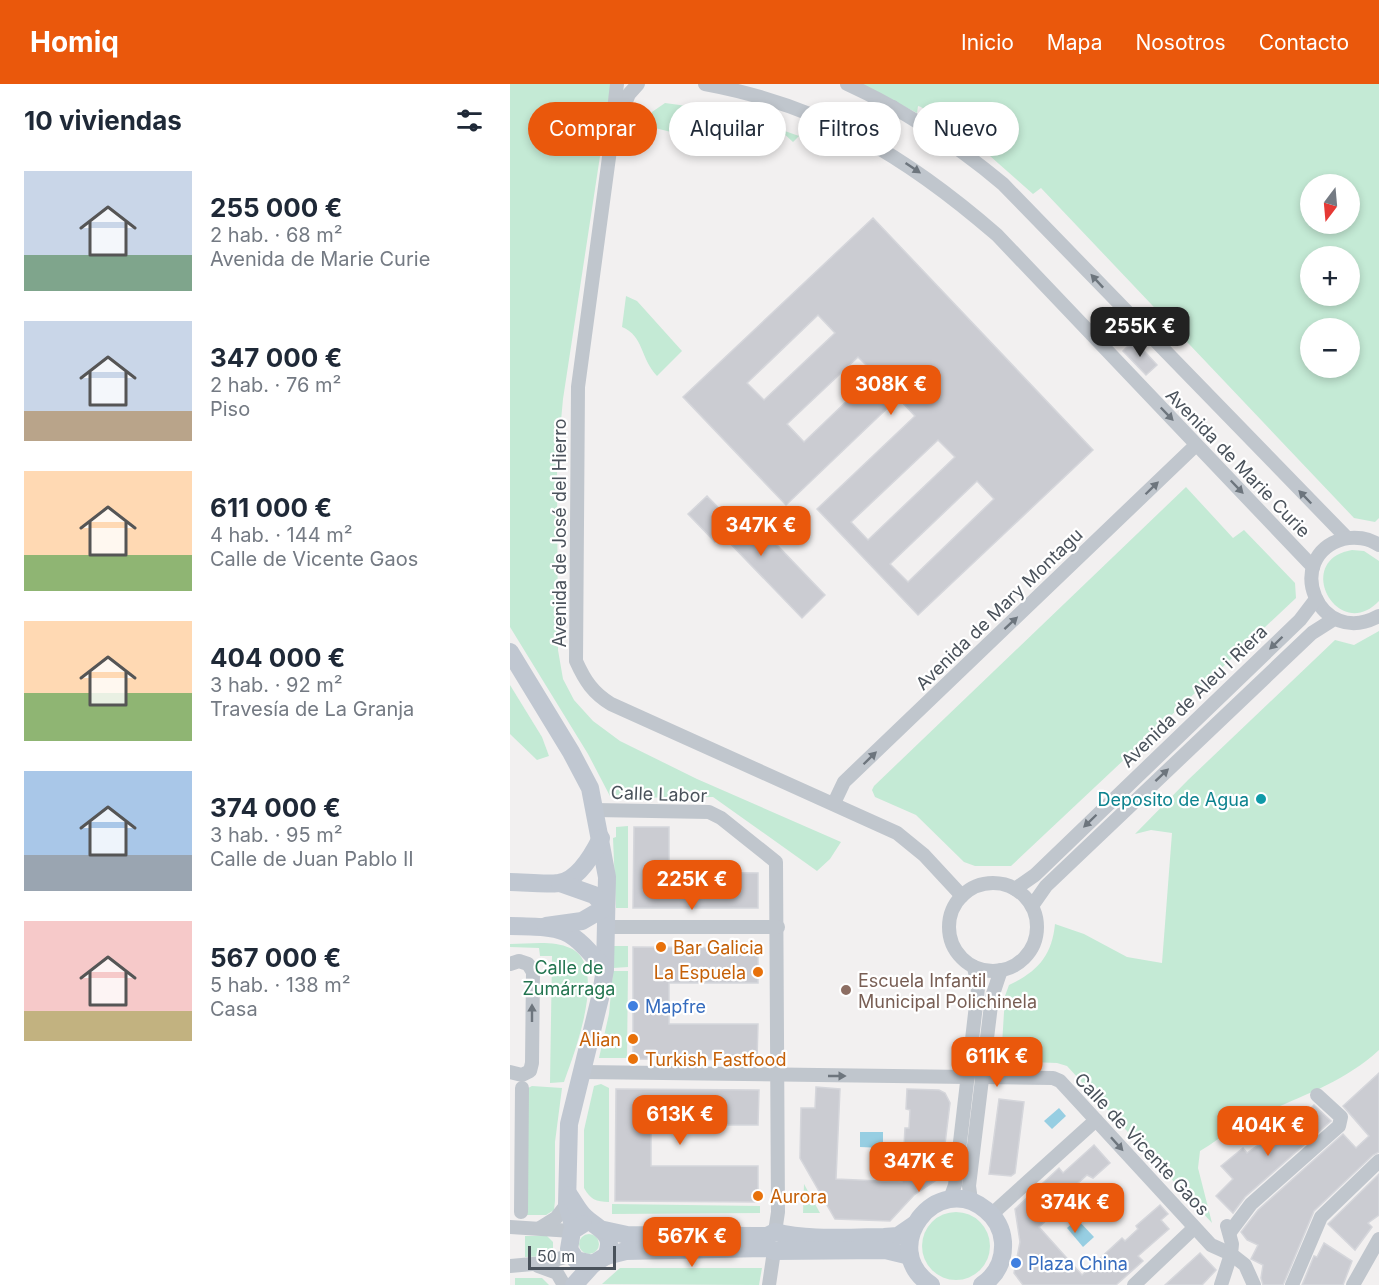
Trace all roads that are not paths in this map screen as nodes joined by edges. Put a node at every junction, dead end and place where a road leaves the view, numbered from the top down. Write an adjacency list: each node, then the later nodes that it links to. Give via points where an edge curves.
1 (617, 84): 5 (street)
2 (638, 84): 6 (street)
3 (705, 84): 8 (street, Avenida de Marie Curie)
4 (847, 84): 7 (street, Avenida de Marie Curie)
5 (615, 102)
6 (626, 102)
7 (883, 102)
8 (798, 110)
9 (901, 112): 13 (street, Avenida de Marie Curie, one-way to 9, via 1004,184 969,155)
10 (610, 156): 20 (street, Avenida de José del Hierro, via 578,387 576,661 595,694 611,704)
11 (894, 156): 12 (street, Avenida de Marie Curie, one-way to 12, via 951,195 997,236)
12 (1196, 445): 15 (street, Avenida de Marie Curie, one-way to 15); 20 (street, Avenida de Mary Montagu, one-way to 12, via 847,780)
13 (1347, 538): 14 (street, via 1361,538); 15 (street, via 1326,548)
14 (1379, 546)
15 (1313, 567): 16 (street, via 1312,589)
16 (1316, 599): 18 (street); 25 (street, Avenida de Aleu i Riera, one-way to 25, via 1291,628 1035,875)
17 (1379, 616): 18 (street, via 1358,624)
18 (1334, 619): 27 (street, Avenida de Aleu i Riera, one-way to 18, via 1046,886 1180,758 1312,633)
19 (510, 652): 21 (street, via 571,752 590,788)
20 (834, 803): 26 (street, Avenida de José del Hierro, via 897,833)
21 (595, 810): 22 (street); 32 (street, Calle Labor, via 708,812 721,818 776,862)
22 (601, 838): 24 (street, via 594,854); 28 (street, via 607,877)
23 (510, 882): 24 (street)
24 (560, 883): 28 (street, via 594,895)
25 (1015, 889): 26 (street, via 988,884); 27 (street)
26 (962, 896): 34 (street, via 953,910 950,934 961,957)
27 (1032, 906): 36 (street, via 1037,922 1034,945 1020,962)
28 (606, 907): 30 (street, via 582,921); 31 (street)
29 (510, 926): 30 (street)
30 (546, 926): 35 (street, via 579,939)
31 (606, 927): 32 (street); 35 (street)
32 (778, 927): 39 (street)
33 (510, 964): 38 (street, one-way to 33, via 532,1063 533,972 528,964)
34 (974, 966): 36 (street); 40 (street, via 978,988)
35 (604, 969): 37 (street, via 596,1025)
36 (1001, 970): 41 (street, via 993,990)
37 (582, 1072): 39 (street); 47 (street, via 569,1124)
38 (516, 1073)
39 (778, 1076): 40 (street, one-way to 40); 58 (street)
40 (968, 1077): 46 (street, via 956,1185)
41 (982, 1077): 44 (street, Calle de Vicente Gaos, via 1053,1078); 48 (street)
42 (522, 1089): 49 (street)
43 (1317, 1095): 59 (street, via 1341,1117 1339,1126 1228,1229)
44 (1096, 1120): 50 (street); 55 (street, Calle de Vicente Gaos, one-way to 55)
45 (1379, 1161): 73 (street, via 1321,1217)
46 (950, 1199): 48 (street); 51 (street, via 929,1208)
47 (568, 1200): 53 (street); 54 (street, via 556,1218); 56 (street)
48 (970, 1201): 50 (street)
49 (521, 1212)
50 (992, 1214): 65 (street, via 1003,1243)
51 (914, 1225): 58 (street, via 897,1236); 61 (street)
52 (510, 1227): 54 (street)
53 (599, 1227): 56 (street, via 586,1223); 58 (street, via 627,1235); 62 (street, via 610,1243)
54 (540, 1228): 56 (street)
55 (1194, 1228): 59 (street, Calle de Vicente Gaos, via 1211,1245); 70 (street)
56 (573, 1230): 60 (street, via 568,1242)
57 (1379, 1239): 74 (street)
58 (775, 1242): 61 (street, via 885,1250); 62 (street, via 626,1251); 68 (street)
59 (1231, 1254): 71 (street); 72 (street, Calle de Vicente Gaos, via 1245,1265)
60 (572, 1256): 62 (street, via 581,1263); 63 (street); 66 (street)
61 (910, 1256): 69 (street, via 919,1274)
62 (599, 1260): 67 (street)
63 (530, 1265): 64 (street); 66 (street, via 549,1268)
64 (510, 1266)
65 (993, 1281)
66 (565, 1285)
67 (574, 1285)
68 (769, 1285)
69 (931, 1285)
70 (1134, 1285)
71 (1221, 1285)
72 (1254, 1285)
73 (1292, 1285)
74 (1353, 1285)

